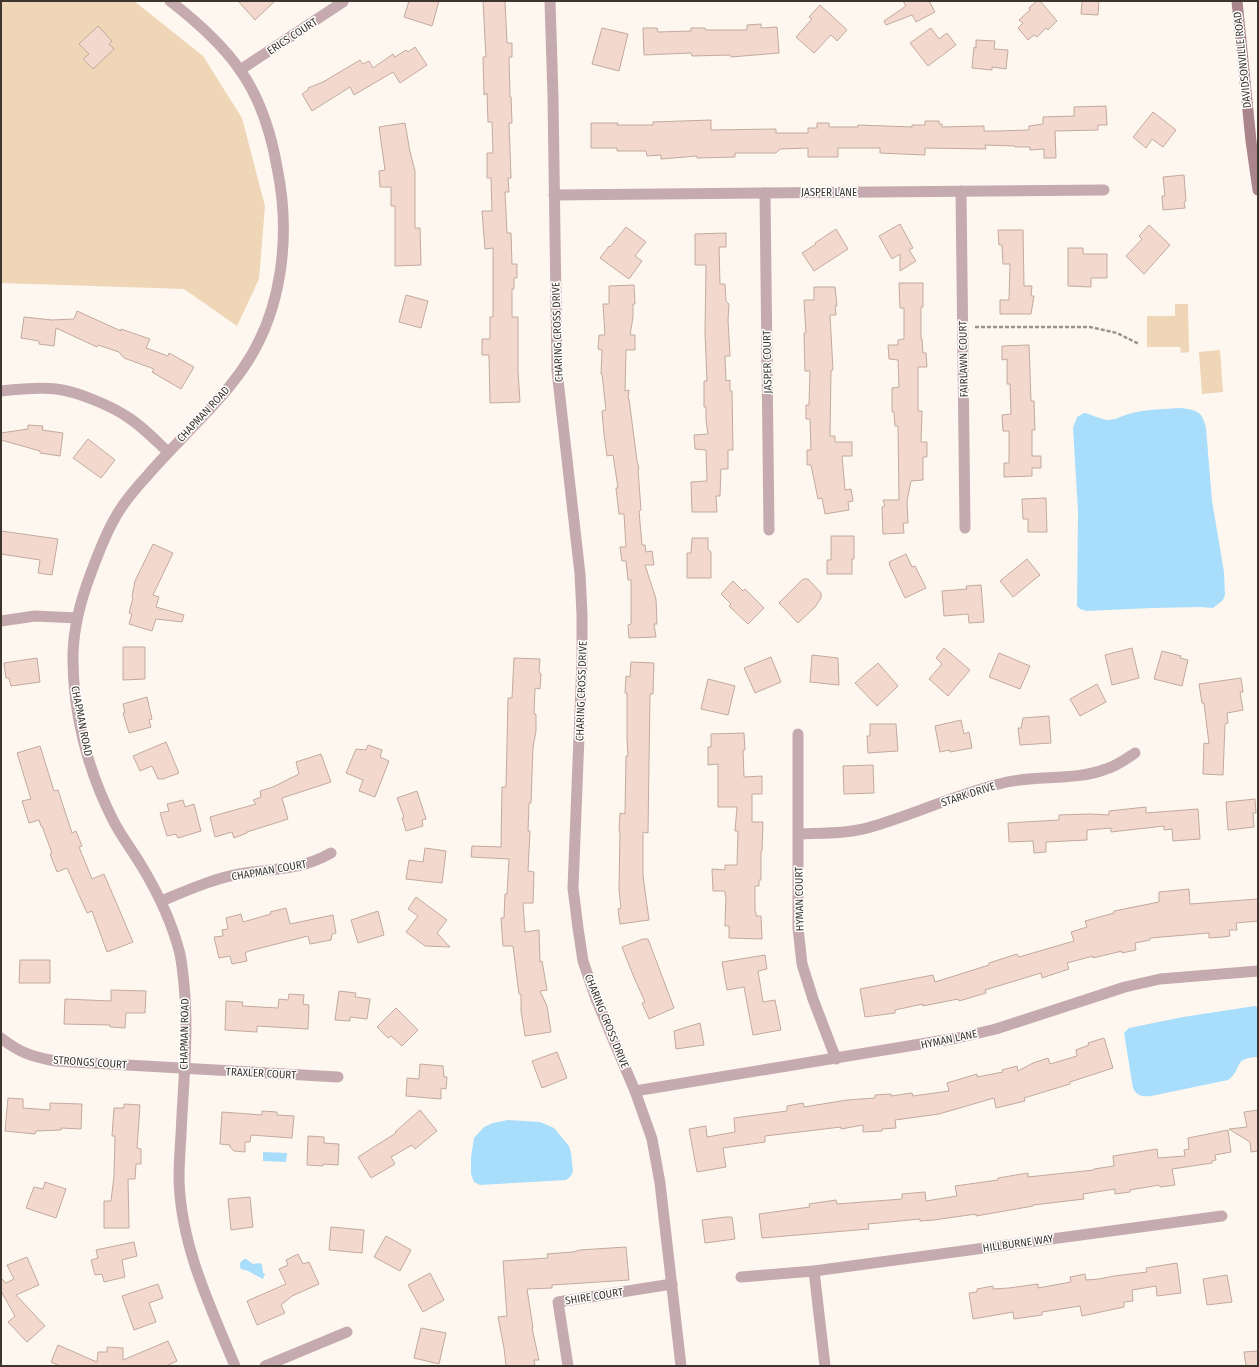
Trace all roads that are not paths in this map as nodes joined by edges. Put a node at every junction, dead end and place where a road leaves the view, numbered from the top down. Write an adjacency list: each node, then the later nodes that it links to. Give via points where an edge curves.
1 (170, 1): 5 (street, CHAPMAN ROAD, via 209,33)
2 (550, 1): 10 (street, CHARING CROSS DRIVE)
3 (1237, 1): 7 (main road, DAVIDSONVILLE ROAD)
4 (343, 2): 5 (street, ERICS COURT)
5 (240, 70): 12 (street, CHAPMAN ROAD, via 260,106 273,145 281,183 284,215 277,290 263,333 245,366 223,396)
6 (1104, 190): 8 (street, JASPER LANE)
7 (1258, 190)
8 (961, 191): 9 (street, JASPER LANE); 13 (street, FAIRLAWN COURT)
9 (765, 193): 10 (street, JASPER LANE); 14 (street, JASPER COURT)
10 (554, 194): 27 (street, CHARING CROSS DRIVE, via 556,371 580,574 582,614 573,888 583,961 596,999)
11 (1, 391): 12 (street, via 57,388 82,396 130,418)
12 (168, 452): 15 (street, CHAPMAN ROAD, via 134,490 115,517 99,551)
13 (965, 528)
14 (769, 530)
15 (77, 618): 16 (street, via 35,616); 21 (street, CHAPMAN ROAD, via 73,652 75,694 85,748 114,822)
16 (1, 621)
17 (798, 734): 19 (street, HYMAN COURT)
18 (1135, 753): 19 (street, STARK DRIVE, via 1106,769 1087,774 1008,782 849,832)
19 (799, 834): 24 (street, HYMAN COURT, via 798,928 802,964)
20 (331, 853): 21 (street, CHAPMAN COURT, via 317,862 238,874 216,880)
21 (161, 901): 25 (street, CHAPMAN ROAD, via 181,958 187,1012)
22 (1258, 971): 24 (street, HYMAN LANE, via 1160,979 1125,987 996,1029 922,1045)
23 (1, 1038): 25 (street, STRONGS COURT, via 14,1048 36,1057)
24 (836, 1059): 27 (street, HYMAN LANE)
25 (184, 1069): 26 (street, TRAXLER COURT); 33 (street, CHAPMAN ROAD, via 179,1178 182,1216 199,1280)
26 (338, 1076)
27 (635, 1091): 31 (street, CHARING CROSS DRIVE, via 652,1139)
28 (1222, 1216): 29 (street, HILLBURNE WAY)
29 (814, 1271): 30 (street, HILLBURNE WAY); 37 (street)
30 (741, 1277)
31 (672, 1284): 35 (street, SHIRE COURT, via 558,1302); 36 (street, CHARING CROSS DRIVE)
32 (346, 1332): 34 (street)
33 (235, 1366)
34 (265, 1366)
35 (568, 1366)
36 (681, 1366)
37 (825, 1366)

